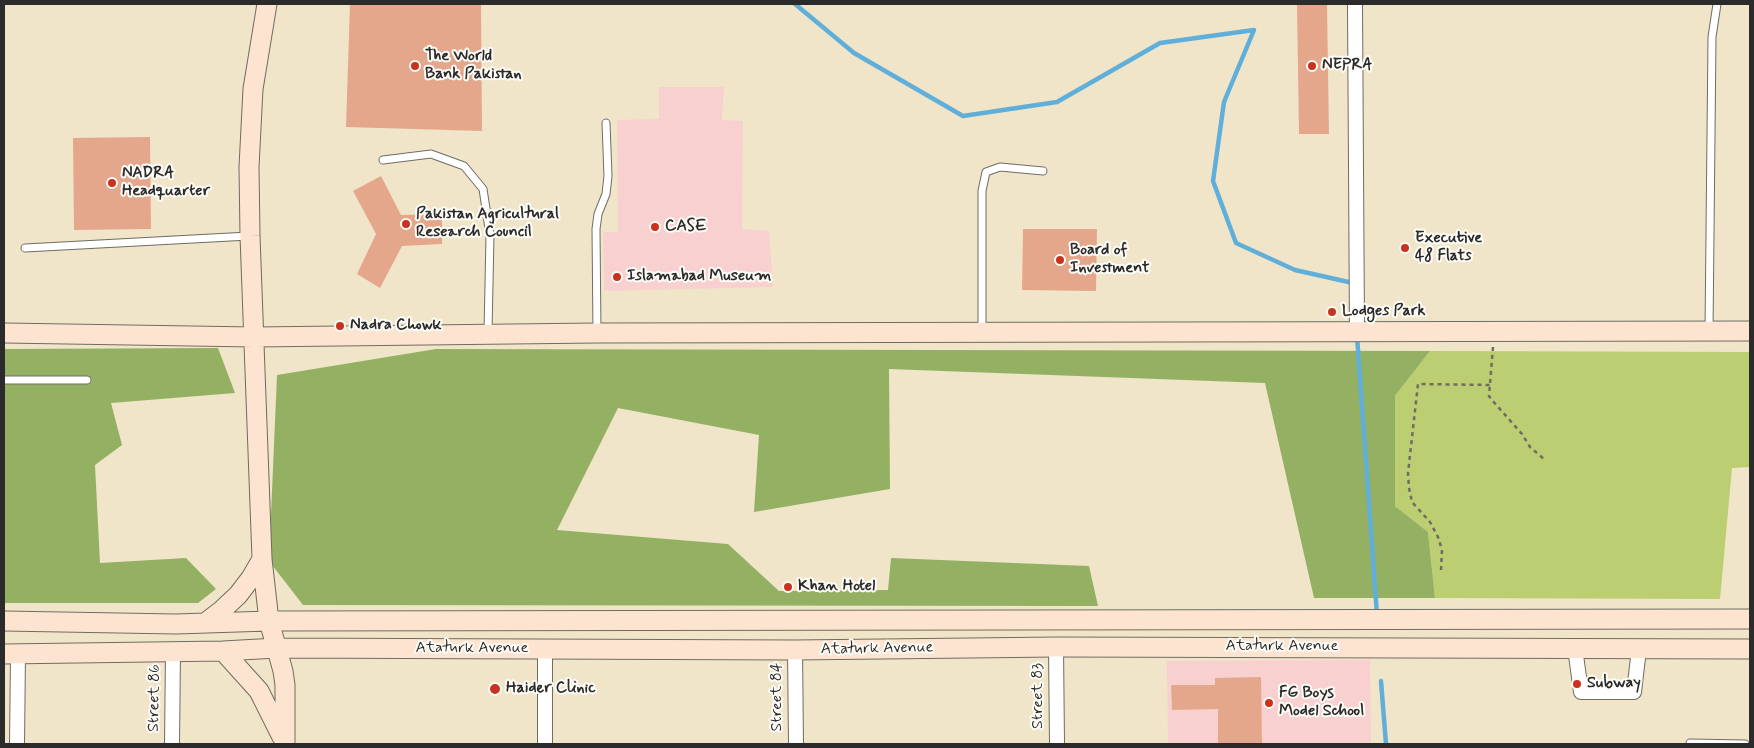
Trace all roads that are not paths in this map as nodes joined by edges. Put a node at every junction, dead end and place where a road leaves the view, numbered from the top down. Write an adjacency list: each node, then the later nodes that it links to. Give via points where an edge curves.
1 (267, 4): 7 (street, via 253,89)
2 (1355, 4): 9 (street)
3 (1717, 4): 10 (lane, via 1712,37)
4 (606, 123): 13 (lane, via 608,176 596,229)
5 (383, 160): 15 (lane, via 431,154 464,166 483,189 490,235)
6 (1043, 171): 14 (lane, via 1000,167 986,172 982,191)
7 (250, 236): 8 (lane); 16 (street)
8 (25, 248)
9 (1357, 331): 10 (street); 14 (street)
10 (1708, 331): 11 (street)
11 (1750, 331)
12 (4, 333): 16 (street)
13 (597, 333): 14 (street); 15 (street)
14 (982, 333)
15 (488, 335): 16 (street)
16 (254, 337): 19 (street)
17 (4, 380): 18 (lane)
18 (87, 380)
19 (262, 558): 23 (street); 24 (street, via 238,595)
20 (1750, 619): 21 (street, Ataturk Avenue)
21 (1116, 620): 23 (street, Ataturk Avenue); 26 (street)
22 (4, 621): 24 (street, Ataturk Avenue)
23 (270, 621): 24 (street, Ataturk Avenue); 27 (street)
24 (205, 623)
25 (1056, 647): 26 (street, Ataturk Avenue); 32 (street, Ataturk Avenue); 42 (street, Street 83)
26 (1118, 647): 28 (street, Ataturk Avenue)
27 (277, 648): 29 (street, Ataturk Avenue); 33 (street, Ataturk Avenue); 39 (street, via 285,685)
28 (1575, 648): 30 (street, Ataturk Avenue); 30 (street, via 1581,692 1634,692)
29 (545, 649): 32 (street, Ataturk Avenue); 40 (street)
30 (1638, 649): 31 (street, Ataturk Avenue)
31 (1750, 649)
32 (795, 650): 41 (street, Street 84)
33 (223, 651): 34 (street, Ataturk Avenue); 39 (street, via 260,691)
34 (173, 652): 35 (street, Ataturk Avenue); 38 (street, Street 86)
35 (11, 654): 37 (street)
36 (1690, 743): 43 (lane)
37 (17, 744)
38 (172, 744)
39 (285, 744)
40 (545, 744)
41 (796, 744)
42 (1056, 744)
43 (1745, 744)

